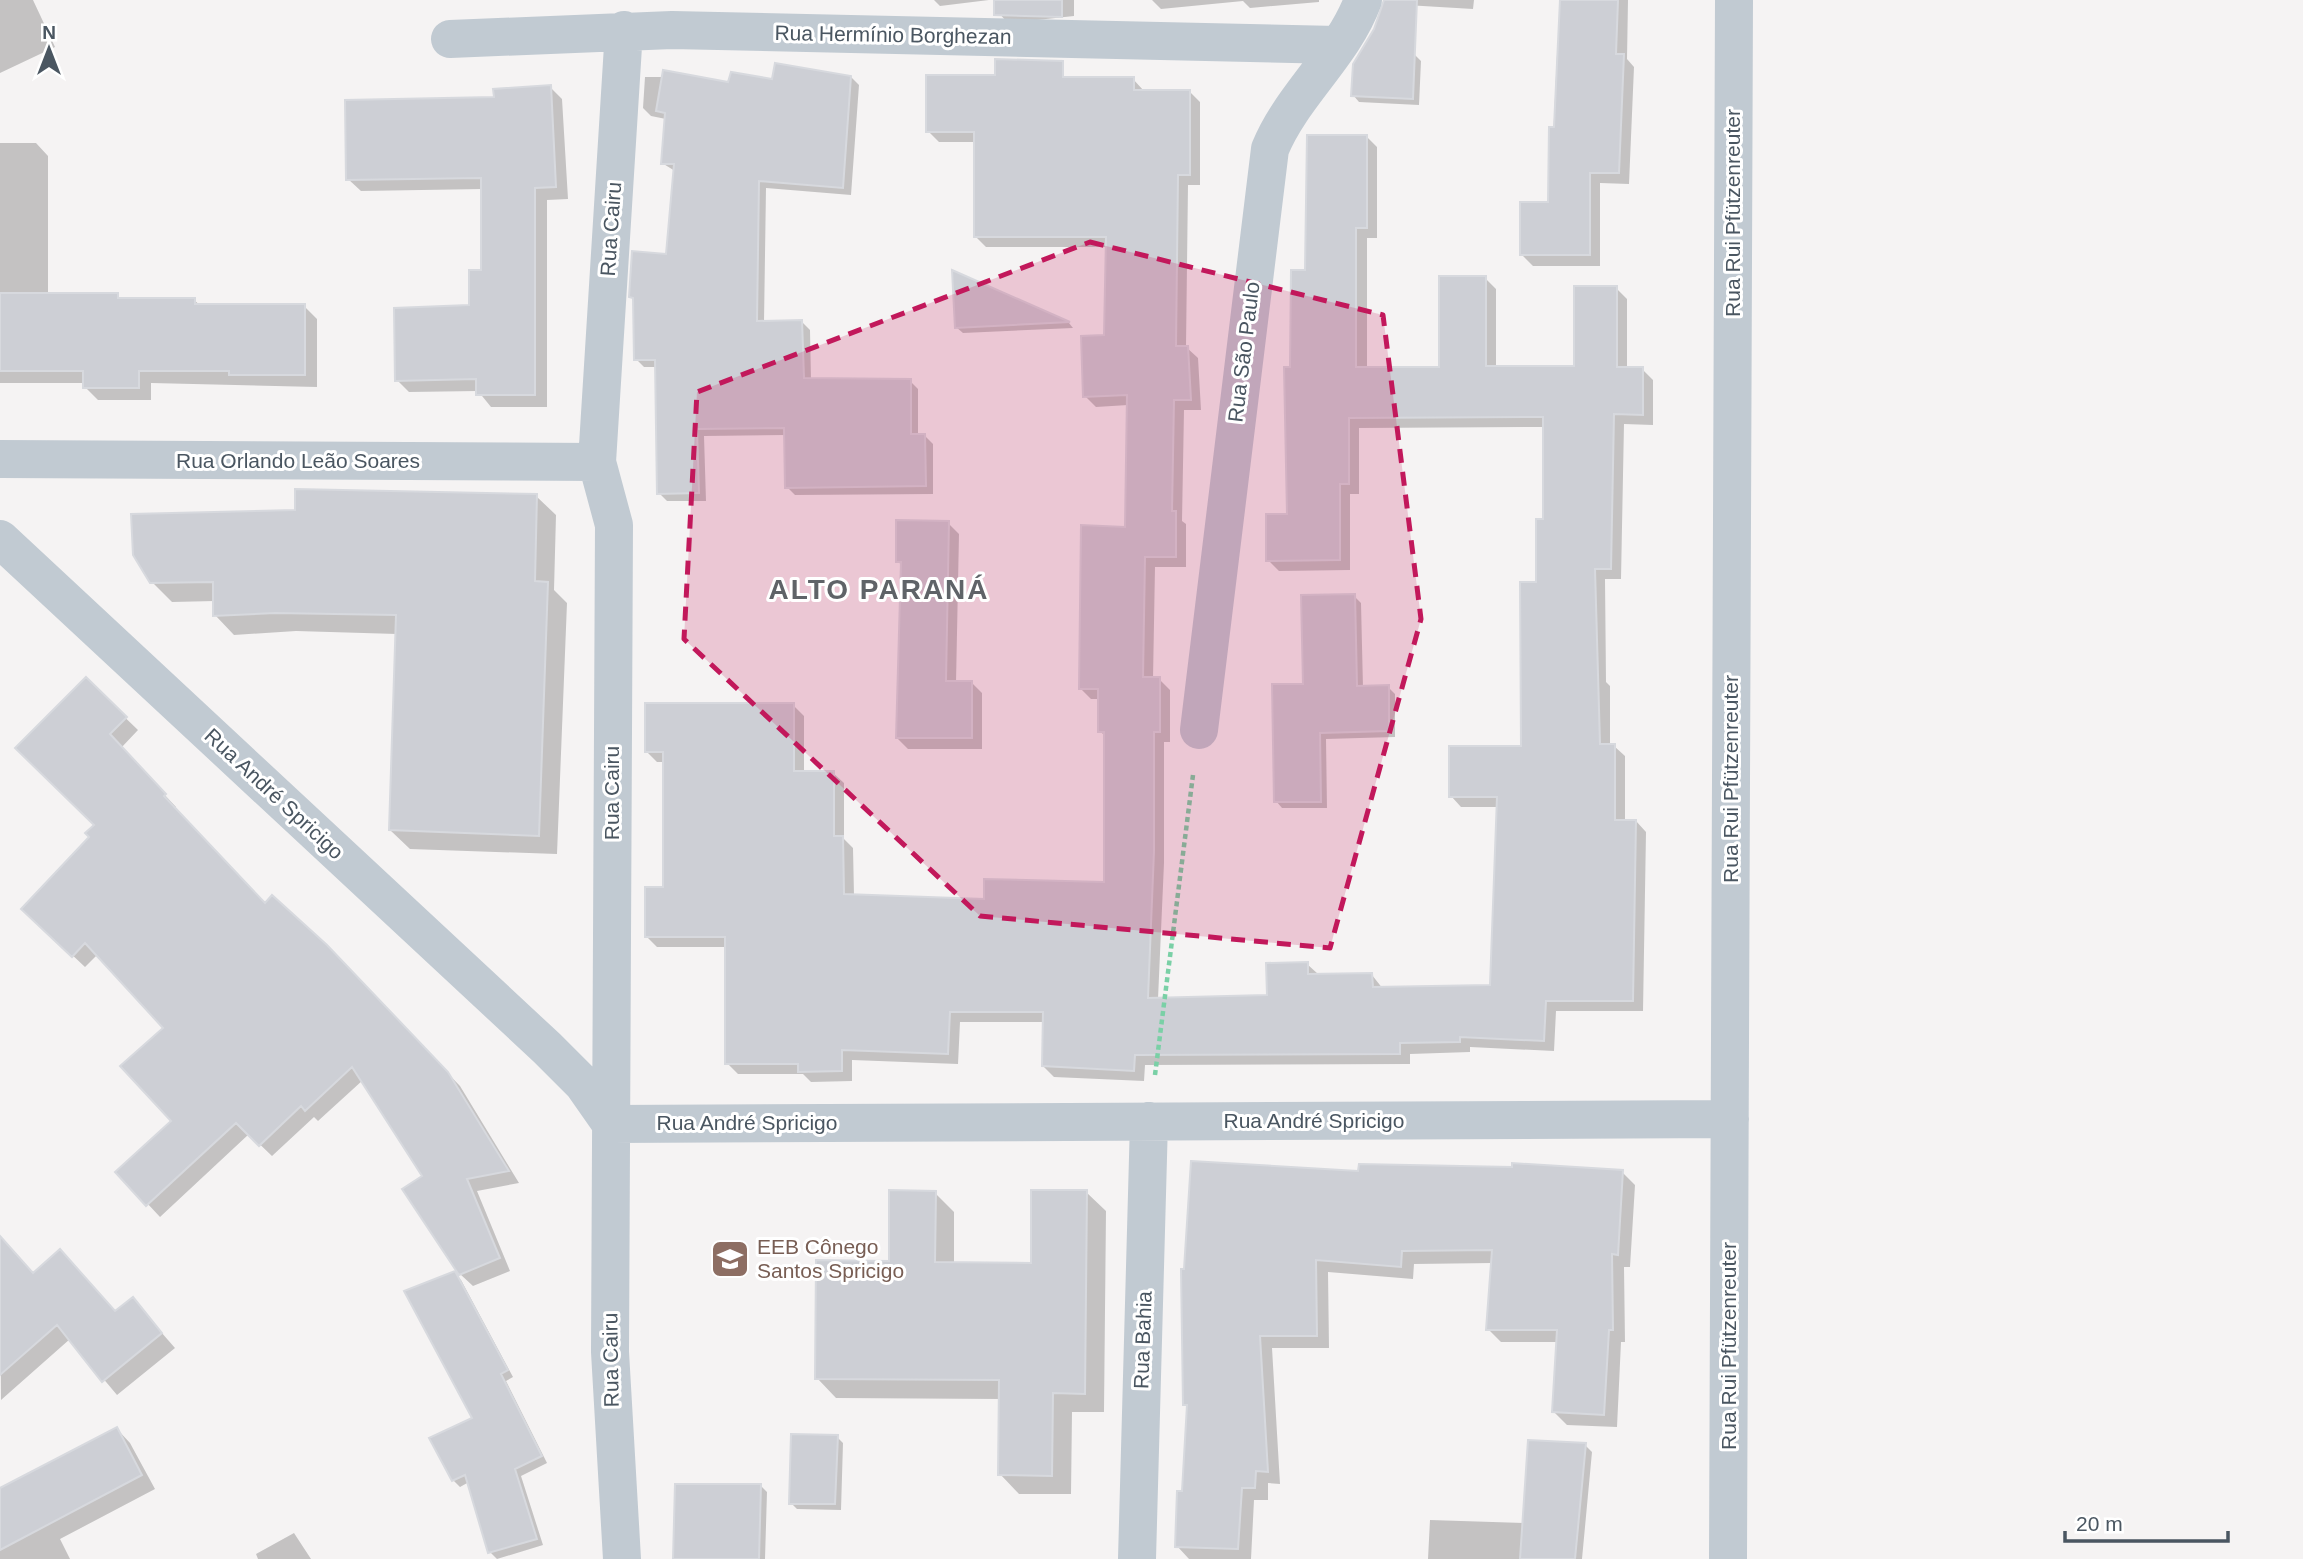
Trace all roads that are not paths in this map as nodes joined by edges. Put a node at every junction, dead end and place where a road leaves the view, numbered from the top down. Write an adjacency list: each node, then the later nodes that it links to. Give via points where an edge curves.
1 (1363, 0): 5 (street, Rua São Paulo)
2 (1734, 0): 10 (street, Rua Rui Pfützenreuter)
3 (624, 30): 4 (street, Rua Hermínio Borghezan); 5 (street, Rua Hermínio Borghezan); 7 (street, Rua Cairu)
4 (450, 39)
5 (1336, 45): 9 (street, Rua São Paulo, via 1281,123 1270,149)
6 (0, 459): 7 (street, Rua Orlando Leão Soares)
7 (597, 462): 12 (street, Rua Cairu, via 614,525)
8 (0, 539): 12 (street, Rua André Spricigo, via 547,1048 583,1084)
9 (1199, 730)
10 (1730, 1119): 11 (street, Rua André Spricigo); 15 (street, Rua Rui Pfützenreuter)
11 (1149, 1121): 12 (street, Rua André Spricigo); 14 (street, Rua Bahia)
12 (611, 1124): 13 (street, Rua Cairu, via 610,1352)
13 (622, 1559)
14 (1137, 1559)
15 (1728, 1559)

